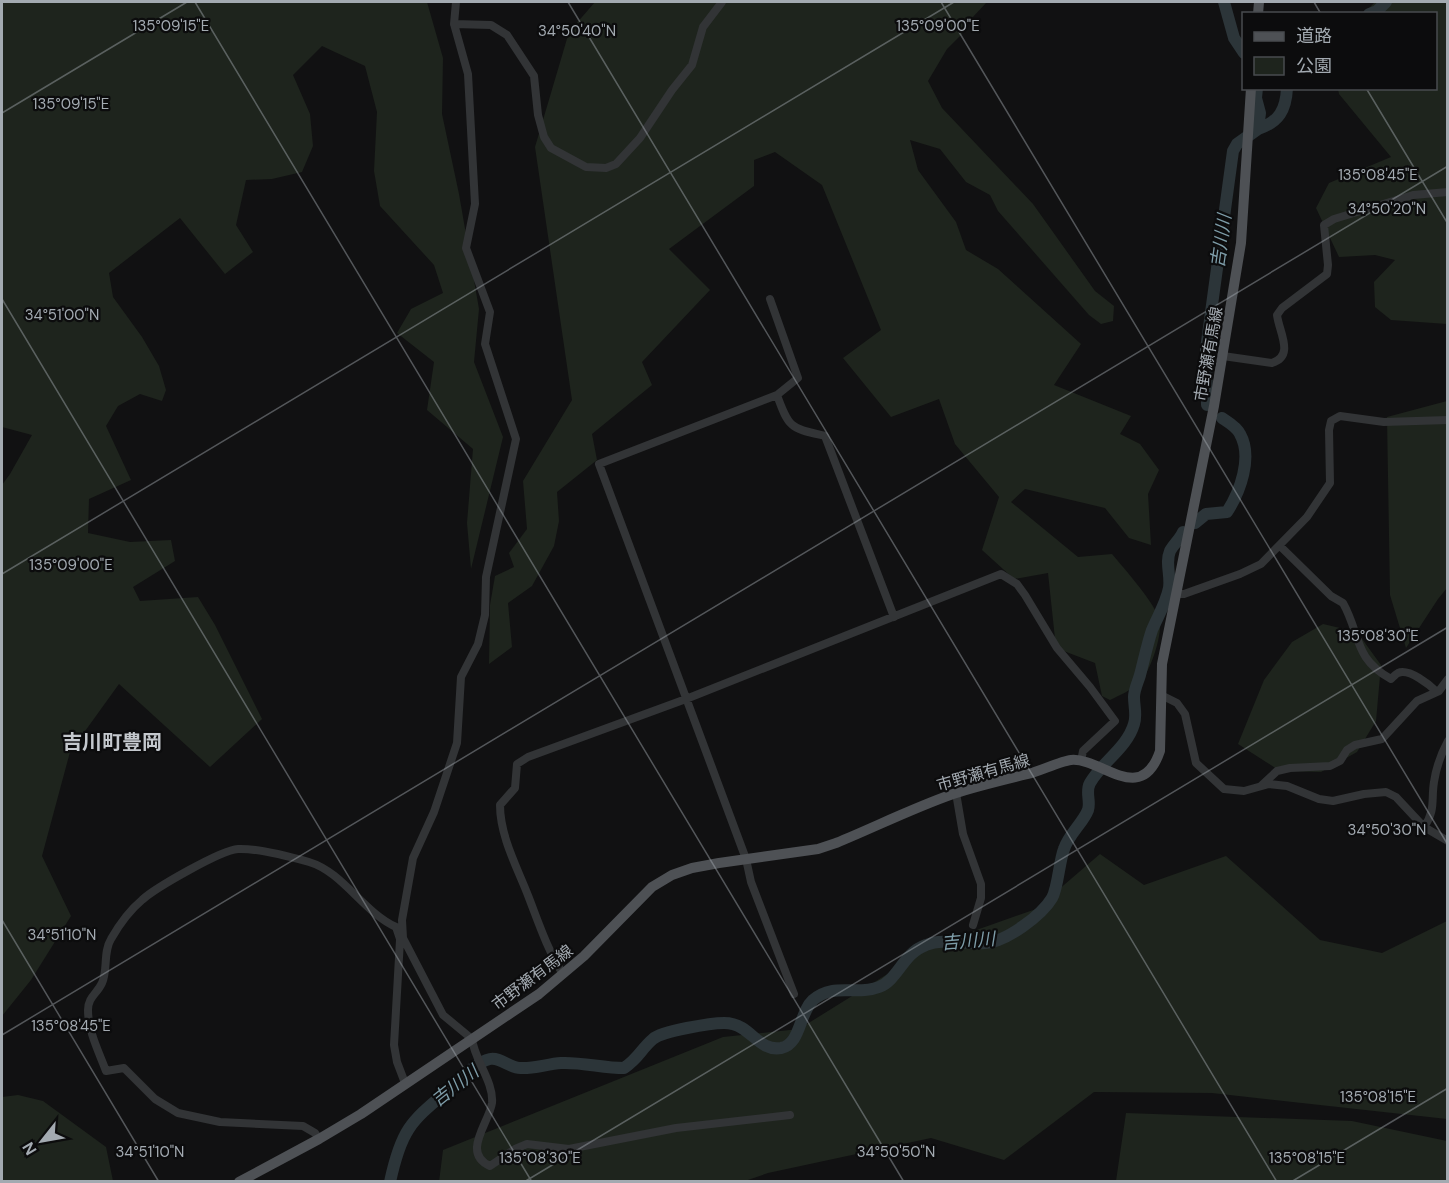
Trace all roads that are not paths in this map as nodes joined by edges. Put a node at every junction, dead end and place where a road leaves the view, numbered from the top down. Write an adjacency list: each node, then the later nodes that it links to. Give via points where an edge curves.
1 (456, 2): 3 (street)
2 (722, 2): 3 (street, via 703,27 692,65 640,138 616,164 606,168 586,167 551,148 537,116 534,76 507,35 491,25)
3 (454, 24): 25 (street, via 470,93 475,204 466,248 490,312 485,344 516,439 486,577 485,615 478,644 461,677 457,743 434,812 413,858)
4 (1251, 90): 7 (main road, 市野瀬有馬線, via 1241,243)
5 (1448, 192): 7 (street, via 1413,195 1324,225 1327,274 1277,315 1283,356 1272,363)
6 (770, 299): 8 (street, via 798,378)
7 (1223, 356): 11 (main road, 市野瀬有馬線)
8 (777, 395): 12 (street, via 791,425 825,436); 16 (street, via 599,464)
9 (1448, 420): 10 (street, via 1393,423 1340,416 1331,421 1330,483 1307,517)
10 (1280, 546): 11 (street, via 1261,564 1240,574); 14 (street, via 1343,603 1367,661 1391,680 1403,672 1418,677)
11 (1176, 594): 15 (main road, 市野瀬有馬線, via 1162,664)
12 (894, 617): 16 (street); 18 (street, via 1001,574 1017,584 1057,648 1114,722 1083,751)
13 (1448, 679): 14 (street)
14 (1437, 692): 19 (street, via 1417,701 1382,739 1355,745 1330,766 1277,771)
15 (1161, 695): 18 (main road, 市野瀬有馬線, via 1160,751 1155,764 1142,775 1128,777 1113,775); 19 (street, via 1178,703 1185,714 1196,763 1224,789)
16 (686, 699): 23 (street); 26 (street, via 518,764 515,788 500,805 500,814 513,857)
17 (1448, 741): 21 (street, via 1434,781 1432,816)
18 (1083, 761): 20 (main road, 市野瀬有馬線, via 1071,760)
19 (1258, 788): 21 (street, via 1269,784 1287,786 1333,801 1386,792 1396,797)
20 (956, 793): 23 (main road, 市野瀬有馬線, via 827,846); 24 (street, via 963,834 981,884)
21 (1424, 827): 22 (street)
22 (1448, 841)
23 (746, 860): 26 (main road, 市野瀬有馬線, via 692,868 652,887); 27 (street)
24 (973, 925)
25 (402, 939): 28 (street, via 443,1015); 29 (street, via 394,1045); 31 (street, via 396,927 316,865 238,849 226,851 142,899 110,940 102,983 89,1000 88,1012 106,1071 124,1068 155,1099 178,1113 220,1122 303,1126)
26 (563, 974): 28 (main road, 市野瀬有馬線)
27 (794, 994)
28 (472, 1043): 29 (main road, 市野瀬有馬線); 30 (street, via 492,1103 476,1148 483,1163 490,1166 527,1144 569,1149 676,1128)
29 (405, 1083): 31 (main road, 市野瀬有馬線)
30 (790, 1115)
31 (319, 1139): 32 (main road, 市野瀬有馬線)
32 (238, 1182)

